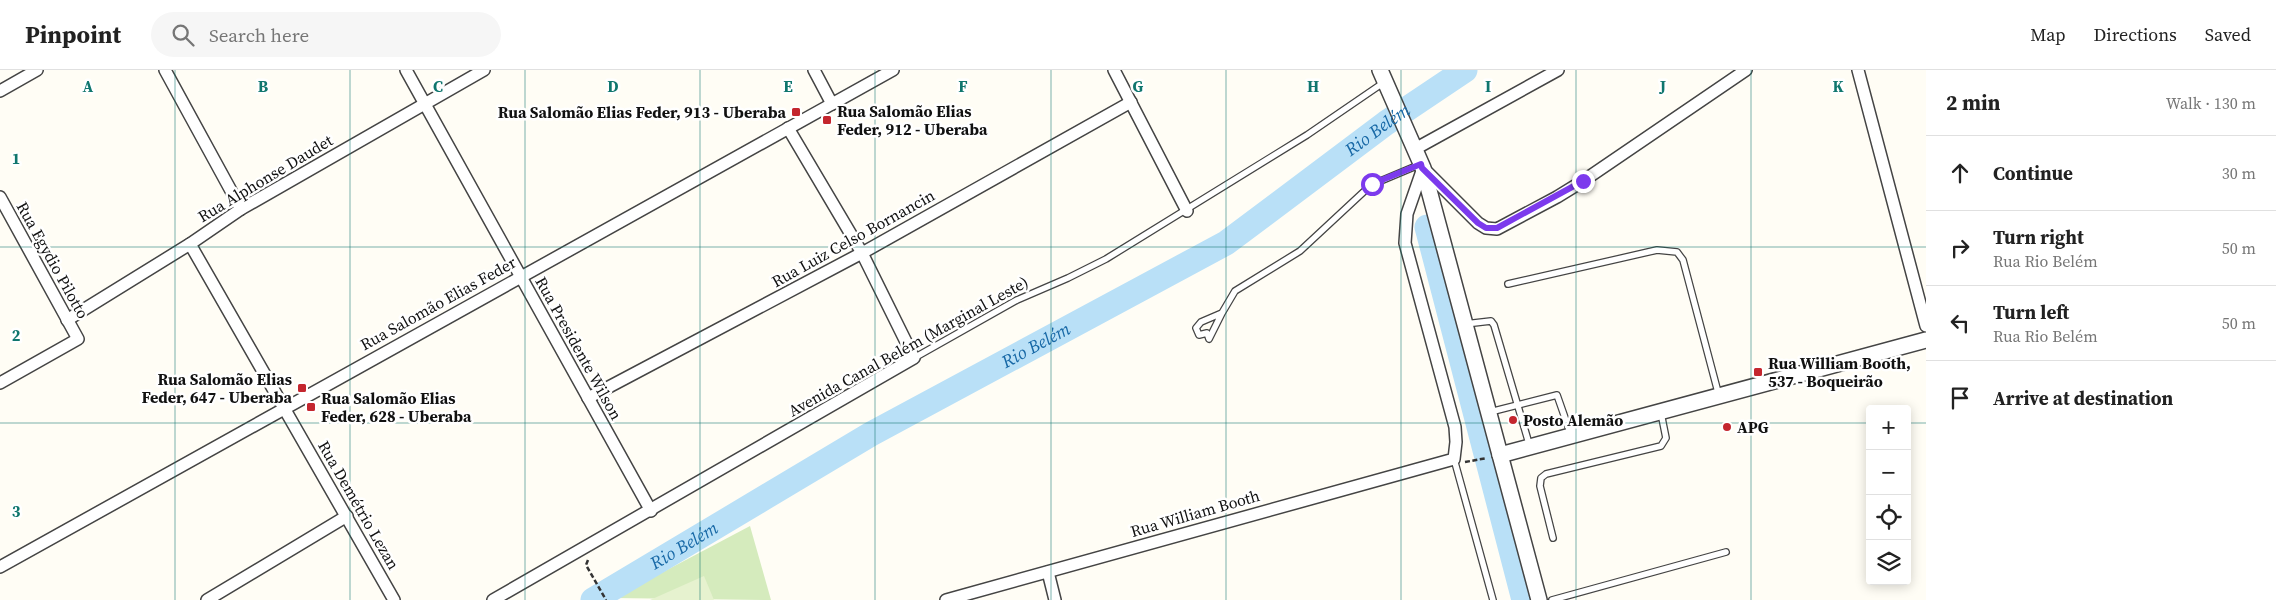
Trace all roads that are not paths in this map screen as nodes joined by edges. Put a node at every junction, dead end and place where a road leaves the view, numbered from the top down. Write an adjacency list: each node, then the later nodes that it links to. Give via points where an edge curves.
1 (37, 70): 12 (street)
2 (165, 70): 20 (street)
3 (406, 70): 14 (street, Rua Presidente Wilson)
4 (484, 70): 14 (street, Rua Alphonse Daudet)
5 (814, 70): 15 (street)
6 (893, 70): 15 (street, Rua Salomão Elias Feder)
7 (1114, 70): 13 (street)
8 (1558, 70): 17 (street)
9 (1746, 70): 18 (street, via 1583,181 1497,228 1486,228 1478,223)
10 (1858, 70): 29 (street)
11 (1383, 76): 17 (street); 21 (lane, Avenida Canal Belém (Marginal Leste), via 1307,135)
12 (0, 91)
13 (1132, 102): 21 (street); 23 (street, Rua Luiz Celso Bornancin)
14 (424, 103): 20 (street, Rua Alphonse Daudet); 24 (street, Rua Presidente Wilson)
15 (832, 104): 16 (street, Rua Salomão Elias Feder)
16 (788, 128): 23 (street); 24 (street, Rua Salomão Elias Feder)
17 (1415, 149): 18 (street)
18 (1422, 166): 26 (lane, via 1372,184 1300,251 1236,291); 28 (street); 42 (street, via 1408,214 1405,244 1455,427)
19 (0, 197): 27 (street, Rua Egydio Pilotto)
20 (241, 209): 22 (street, Rua Alphonse Daudet)
21 (1187, 211): 31 (lane, Avenida Canal Belém (Marginal Leste), via 1106,259 1017,300)
22 (190, 244): 27 (street, Rua Alphonse Daudet); 36 (street, Rua Demétrio Lezan)
23 (862, 253): 31 (street); 34 (street, Rua Luiz Celso Bornancin)
24 (520, 276): 34 (street, Rua Presidente Wilson); 36 (street, Rua Salomão Elias Feder)
25 (1508, 284): 33 (lane, via 1657,250 1677,252 1683,260)
26 (1222, 313): 26 (lane, via 1201,322 1196,328 1199,335 1207,333 1209,340)
27 (67, 320): 32 (street, Rua Egydio Pilotto, via 78,339)
28 (1465, 324): 35 (lane, via 1486,320 1494,325); 38 (street)
29 (1926, 326)
30 (1926, 340): 33 (street)
31 (914, 358): 43 (street, Avenida Canal Belém (Marginal Leste))
32 (0, 383)
33 (1719, 396): 37 (street)
34 (588, 398): 43 (street, Rua Presidente Wilson)
35 (1518, 404): 38 (lane); 39 (lane, via 1557,395); 40 (lane)
36 (285, 407): 44 (street, Rua Demétrio Lezan); 47 (street, Rua Salomão Elias Feder)
37 (1661, 411): 39 (street); 45 (lane, via 1666,438 1661,446 1546,474 1541,478 1540,486)
38 (1489, 412): 41 (street)
39 (1571, 436): 40 (street)
40 (1530, 446): 41 (street)
41 (1498, 455): 55 (street)
42 (1454, 459): 48 (street, Rua William Booth); 54 (lane)
43 (651, 510): 51 (street, Avenida Canal Belém (Marginal Leste))
44 (347, 516): 49 (street); 50 (street, Rua Demétrio Lezan)
45 (1553, 538)
46 (1726, 552): 56 (lane)
47 (0, 567)
48 (1048, 572): 52 (street, Rua William Booth); 53 (street)
49 (207, 600)
50 (394, 600)
51 (493, 600)
52 (946, 600)
53 (1055, 600)
54 (1493, 600)
55 (1539, 600)
56 (1552, 600)

